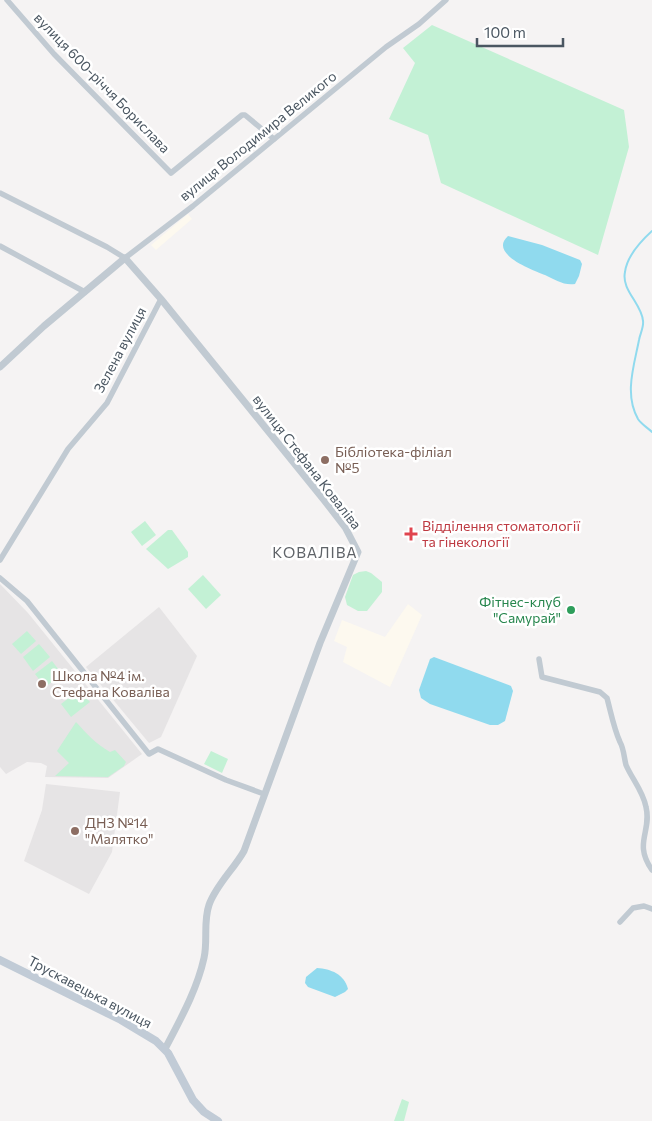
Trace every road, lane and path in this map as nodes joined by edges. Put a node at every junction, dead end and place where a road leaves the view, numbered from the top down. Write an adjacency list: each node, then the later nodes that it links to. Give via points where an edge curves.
1 (8, 0): 3 (street, вулиця 600-річчя Борислава, via 54,54 171,173 242,115)
2 (446, 0): 3 (street, вулиця Володимира Великого)
3 (274, 139): 6 (street, вулиця Володимира Великого)
4 (0, 193): 6 (street)
5 (0, 246): 7 (street)
6 (125, 258): 7 (street, вулиця Володимира Великого); 8 (street, вулиця Стефана Коваліва)
7 (85, 292): 9 (street, вулиця Володимира Великого)
8 (161, 299): 10 (street, Зелена вулиця, via 107,403 68,449); 13 (street, вулиця Стефана Коваліва, via 324,500 345,527 358,552)
9 (0, 367)
10 (0, 560)
11 (0, 578): 13 (street, via 27,601 149,754 158,749)
12 (539, 660): 14 (street, via 542,677 600,692 608,698 626,766 646,806 643,849)
13 (264, 794): 18 (street, вулиця Стефана Коваліва, via 244,851 208,907 201,972)
14 (652, 870)
15 (652, 909): 16 (street, via 644,906 633,908)
16 (620, 922)
17 (0, 960): 18 (main road, Трускавецька вулиця, via 121,1020)
18 (165, 1049): 19 (main road, Трускавецька вулиця, via 193,1100)
19 (218, 1121)

